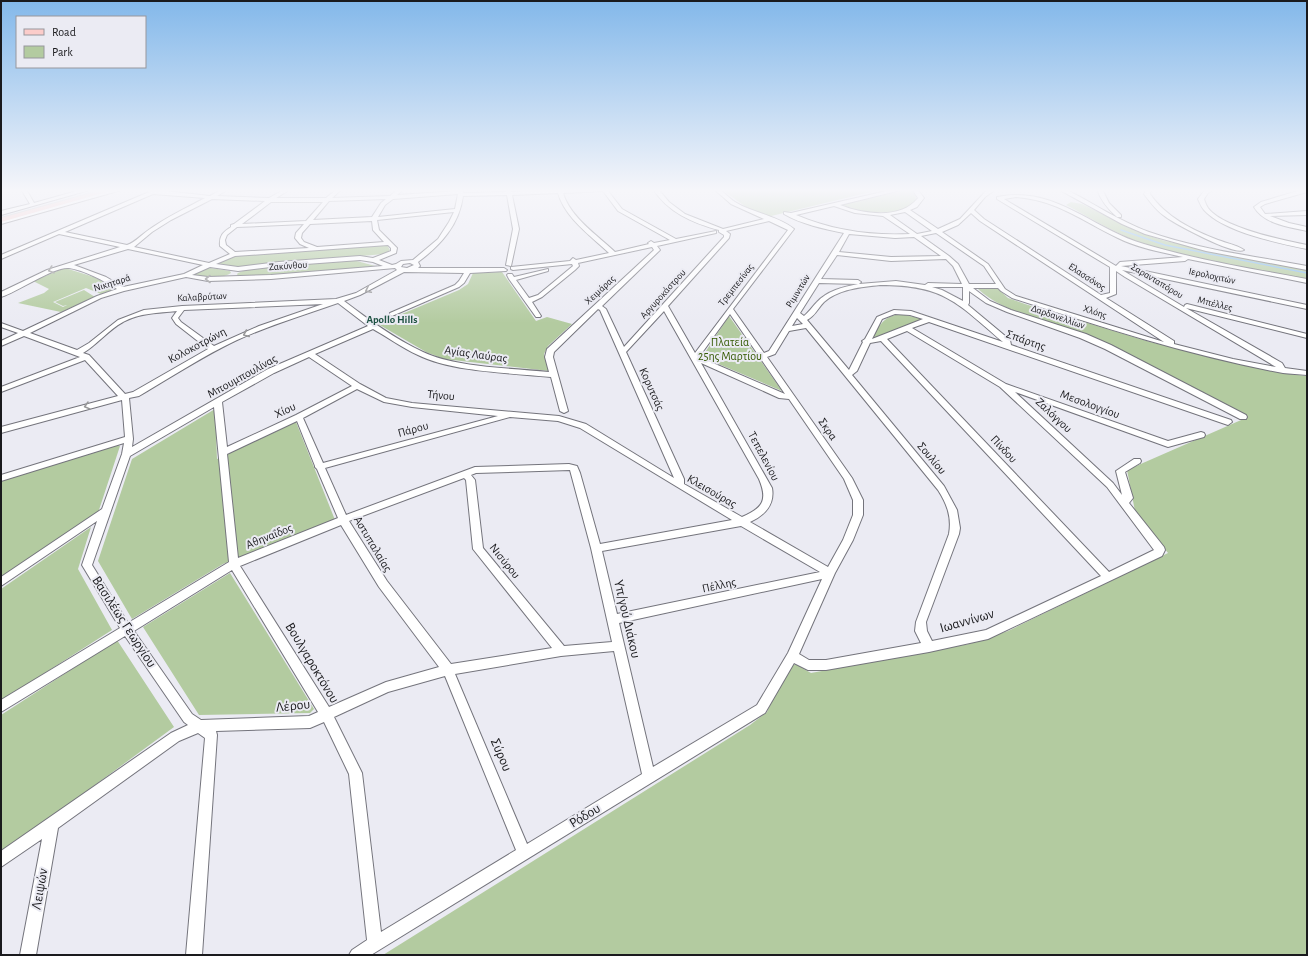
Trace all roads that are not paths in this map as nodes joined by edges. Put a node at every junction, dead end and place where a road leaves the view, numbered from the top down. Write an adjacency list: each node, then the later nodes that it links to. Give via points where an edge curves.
1 (54, 234): 34 (street)
2 (65, 234): 29 (street)
3 (149, 234): 29 (street)
4 (225, 234): 33 (street, via 222,240 223,246)
5 (299, 234): 30 (street, via 298,238 302,243)
6 (380, 234): 26 (street)
7 (447, 234): 42 (street)
8 (515, 234): 45 (street)
9 (593, 234): 31 (street)
10 (663, 234): 25 (street)
11 (701, 234): 25 (street)
12 (726, 234): 66 (street, Αργυροκάστρου, via 727,237)
13 (789, 234): 69 (street, Τρεμπεσίνας)
14 (846, 234): 32 (street, Ριμινιτών)
15 (858, 234): 24 (street)
16 (922, 234): 24 (street)
17 (943, 234): 58 (street, Χλόης, via 986,265)
18 (1003, 234): 61 (street, Ελασσόνος)
19 (1059, 234): 43 (street, Σαρανταπόρου)
20 (1115, 234): 36 (street)
21 (1153, 234): 37 (street, via 1172,241)
22 (1198, 234): 37 (street)
23 (1254, 234): 28 (street)
24 (913, 235): 35 (street, Δαρδανελλίων)
25 (674, 240): 27 (street)
26 (389, 243): 30 (street); 38 (street, via 394,252)
27 (653, 244): 31 (street); 65 (street, Χειμάρας, via 657,250)
28 (1307, 247)
29 (129, 248): 40 (street); 41 (street)
30 (319, 249): 33 (street)
31 (613, 253): 39 (street)
32 (835, 253): 35 (street, via 897,260); 53 (street, Ριμινιτών)
33 (234, 254): 41 (street, Νικηταρά)
34 (1, 257)
35 (947, 257): 56 (street, Δαρδανελλίων, via 956,266)
36 (1194, 259): 43 (street); 54 (street)
37 (1266, 259): 46 (street)
38 (374, 260): 44 (street); 47 (street, via 360,258)
39 (574, 261): 45 (street); 52 (street); 63 (street, via 576,266 540,296)
40 (67, 265): 59 (street, via 104,278); 60 (street, one-way to 60, via 34,277)
41 (210, 265): 47 (street); 50 (street, Νικηταρά)
42 (414, 266): 44 (street); 48 (street)
43 (1113, 266): 49 (street, Σαρανταπόρου); 61 (street, via 1113,294); 67 (street, Ιερολοχιτών)
44 (397, 268): 51 (street, Ζακύνθου); 62 (street, Κολοκοτρώνη, one-way to 62, via 378,285)
45 (508, 268): 48 (street); 52 (street)
46 (1307, 268)
47 (238, 269): 51 (street)
48 (468, 270): 70 (street, via 457,286)
49 (1126, 274): 79 (street, Μπέλλες, via 1193,309); 92 (street, Σαρανταπόρου, via 1279,365)
50 (186, 275): 51 (street, Ζακύνθου, one-way to 50, via 204,279); 59 (street, Νικηταρά)
51 (232, 278)
52 (512, 279): 63 (street)
53 (816, 281): 55 (street); 73 (street, Ριμινιτών)
54 (1307, 282)
55 (871, 284): 57 (street); 73 (street, via 831,294)
56 (966, 285): 57 (street); 58 (street); 64 (street, via 966,303); 105 (street, Δαρδανελλίων, via 988,302 1108,347)
57 (914, 286): 64 (street, via 947,294)
58 (1000, 286): 84 (street, Χλόης, via 1014,297)
59 (122, 289): 78 (street, Νικηταρά, via 77,306)
60 (1, 294)
61 (1100, 297): 84 (street, Ελασσόνος)
62 (340, 301): 68 (street, Καλαβρύτων); 75 (street, Αγίας Λαύρας); 85 (street, Κολοκοτρώνη, one-way to 85, via 261,327)
63 (528, 301): 71 (street)
64 (963, 305): 83 (street, via 1007,342)
65 (598, 306): 86 (street, Κορυτσάς, via 603,310); 94 (street, Χειμάρας, via 550,351 549,357)
66 (665, 307): 86 (street, Αργυροκάστρου); 91 (street, Τεπελενίου)
67 (1307, 307)
68 (182, 308): 85 (street, via 175,318 178,323); 87 (street, Καλαβρύτων, via 130,316)
69 (730, 308): 90 (street, Σκρα); 91 (street, Τρεμπεσίνας)
70 (392, 314)
71 (538, 316)
72 (930, 319): 76 (street); 81 (street, Σπάρτης, via 902,312 888,314 879,318); 83 (street, Σπάρτης)
73 (802, 320): 77 (street); 77 (street, Ριμινιτών); 95 (street, Σουλίου)
74 (1, 325): 78 (street)
75 (373, 326): 88 (street, Μπουμπουλίνας); 94 (street, Αγίας Λαύρας, via 421,354 439,360 458,365)
76 (907, 328): 80 (street); 96 (street, Ζαλόγγου)
77 (786, 329): 90 (street, Ριμινιτών, via 772,352)
78 (23, 333): 82 (street, Νικηταρά); 87 (street)
79 (1307, 336)
80 (882, 338): 81 (street); 127 (street, Πίνδου)
81 (866, 341): 95 (street, Σπάρτης, via 853,371)
82 (1, 344)
83 (1007, 345): 106 (street, Σπάρτης)
84 (1174, 346): 92 (street, Χλόης)
85 (213, 349): 99 (street, Κολοκοτρώνη, via 136,394)
86 (622, 351): 118 (street, Κορυτσάς, via 679,479)
87 (78, 353): 89 (street)
88 (310, 354): 97 (street, Τήνου); 101 (street, Μπουμπουλίνας, via 271,371)
89 (86, 357): 98 (street); 99 (street)
90 (762, 357): 100 (street, Σκρα)
91 (695, 358): 100 (street); 122 (street, Τεπελενίου, via 767,486 767,505 754,516)
92 (1284, 371): 93 (street, Χλόης)
93 (1307, 373)
94 (555, 375): 102 (street)
95 (847, 375): 132 (street, Σουλίου, via 941,488 954,512 954,534 921,622 921,631)
96 (1003, 385): 109 (street, Μεσολογγίου, via 1168,444); 119 (street, Ζαλόγγου, via 1090,465)
97 (357, 386): 103 (street, Τήνου, via 384,400); 104 (street, Χίου)
98 (1, 390)
99 (124, 396): 108 (street, Κολοκοτρώνη, one-way to 108); 110 (street, Βασιλέως Γεωργίου)
100 (790, 397): 126 (street, Σκρα, via 848,478 858,500 858,515)
101 (218, 402): 111 (street, Βουλγαροκτόνου); 112 (street, Μπουμπουλίνας)
102 (564, 411)
103 (513, 414): 107 (street, Τήνου, via 559,419); 114 (street, Πάρου)
104 (299, 417): 111 (street, Χίου); 114 (street, Αστυπαλαίας)
105 (1243, 417)
106 (1228, 422)
107 (583, 426): 118 (street, Κλεισούρας)
108 (1, 430)
109 (1201, 435)
110 (129, 439): 112 (street, Βασιλέως Γεωργίου); 117 (street)
111 (222, 453): 125 (street, Βουλγαροκτόνου)
112 (126, 454): 120 (street, Βασιλέως Γεωργίου)
113 (1137, 461): 119 (street, via 1120,471 1128,498)
114 (320, 467): 121 (street, Αστυπαλαίας)
115 (574, 468): 116 (street, Αθηναΐδος, via 475,470); 123 (street, Υπ/γού Διάκου)
116 (465, 473): 121 (street, Αθηναΐδος); 133 (street, Νισύρου, via 470,480 478,549)
117 (1, 478)
118 (679, 485): 122 (street, Κλεισούρας)
119 (1124, 503): 124 (street, Ζαλόγγου)
120 (106, 510): 128 (street); 130 (street, Βασιλέως Γεωργίου, via 87,565)
121 (343, 520): 125 (street, Αθηναΐδος); 135 (street, Αστυπαλαίας, via 383,584)
122 (741, 522): 123 (street, Τεπελενίου); 126 (street, Κλεισούρας)
123 (596, 548): 129 (street, Υπ/γού Διάκου)
124 (1160, 550): 127 (street, Ιωαννίνων)
125 (234, 564): 130 (street, Αθηναΐδος); 137 (street, Βουλγαροκτόνου)
126 (830, 573): 129 (street, Πέλλης, via 799,582); 134 (street, Σκρα)
127 (1108, 577): 132 (street, Ιωαννίνων, via 988,634)
128 (1, 582)
129 (612, 620): 131 (street, Υπ/γού Διάκου)
130 (126, 630): 136 (street, Αθηναΐδος); 138 (street, Βασιλέως Γεωργίου, via 188,718)
131 (618, 646): 133 (street, Λέρου); 139 (street, Υπ/γού Διάκου)
132 (929, 647): 134 (street, Ιωαννίνων, via 826,665 808,665)
133 (561, 651): 135 (street, Λέρου)
134 (792, 656): 139 (street, Ρόδου, via 761,708)
135 (448, 670): 137 (street, Λέρου, via 386,687); 141 (street, Σύρου)
136 (1, 706)
137 (327, 715): 138 (street, Λέρου, via 310,722); 143 (street, Βουλγαροκτόνου, via 354,773)
138 (200, 726): 140 (street, Λέρου, via 174,737); 145 (street, Βασιλέως Γεωργίου, via 211,735)
139 (649, 777): 141 (street, Ρόδου)
140 (52, 823): 142 (street, Λέρου); 144 (street, Λειψών)
141 (524, 853): 143 (street, Ρόδου)
142 (1, 860)
143 (375, 944): 146 (street, Ρόδου)
144 (28, 955)
145 (194, 955)
146 (358, 955)

